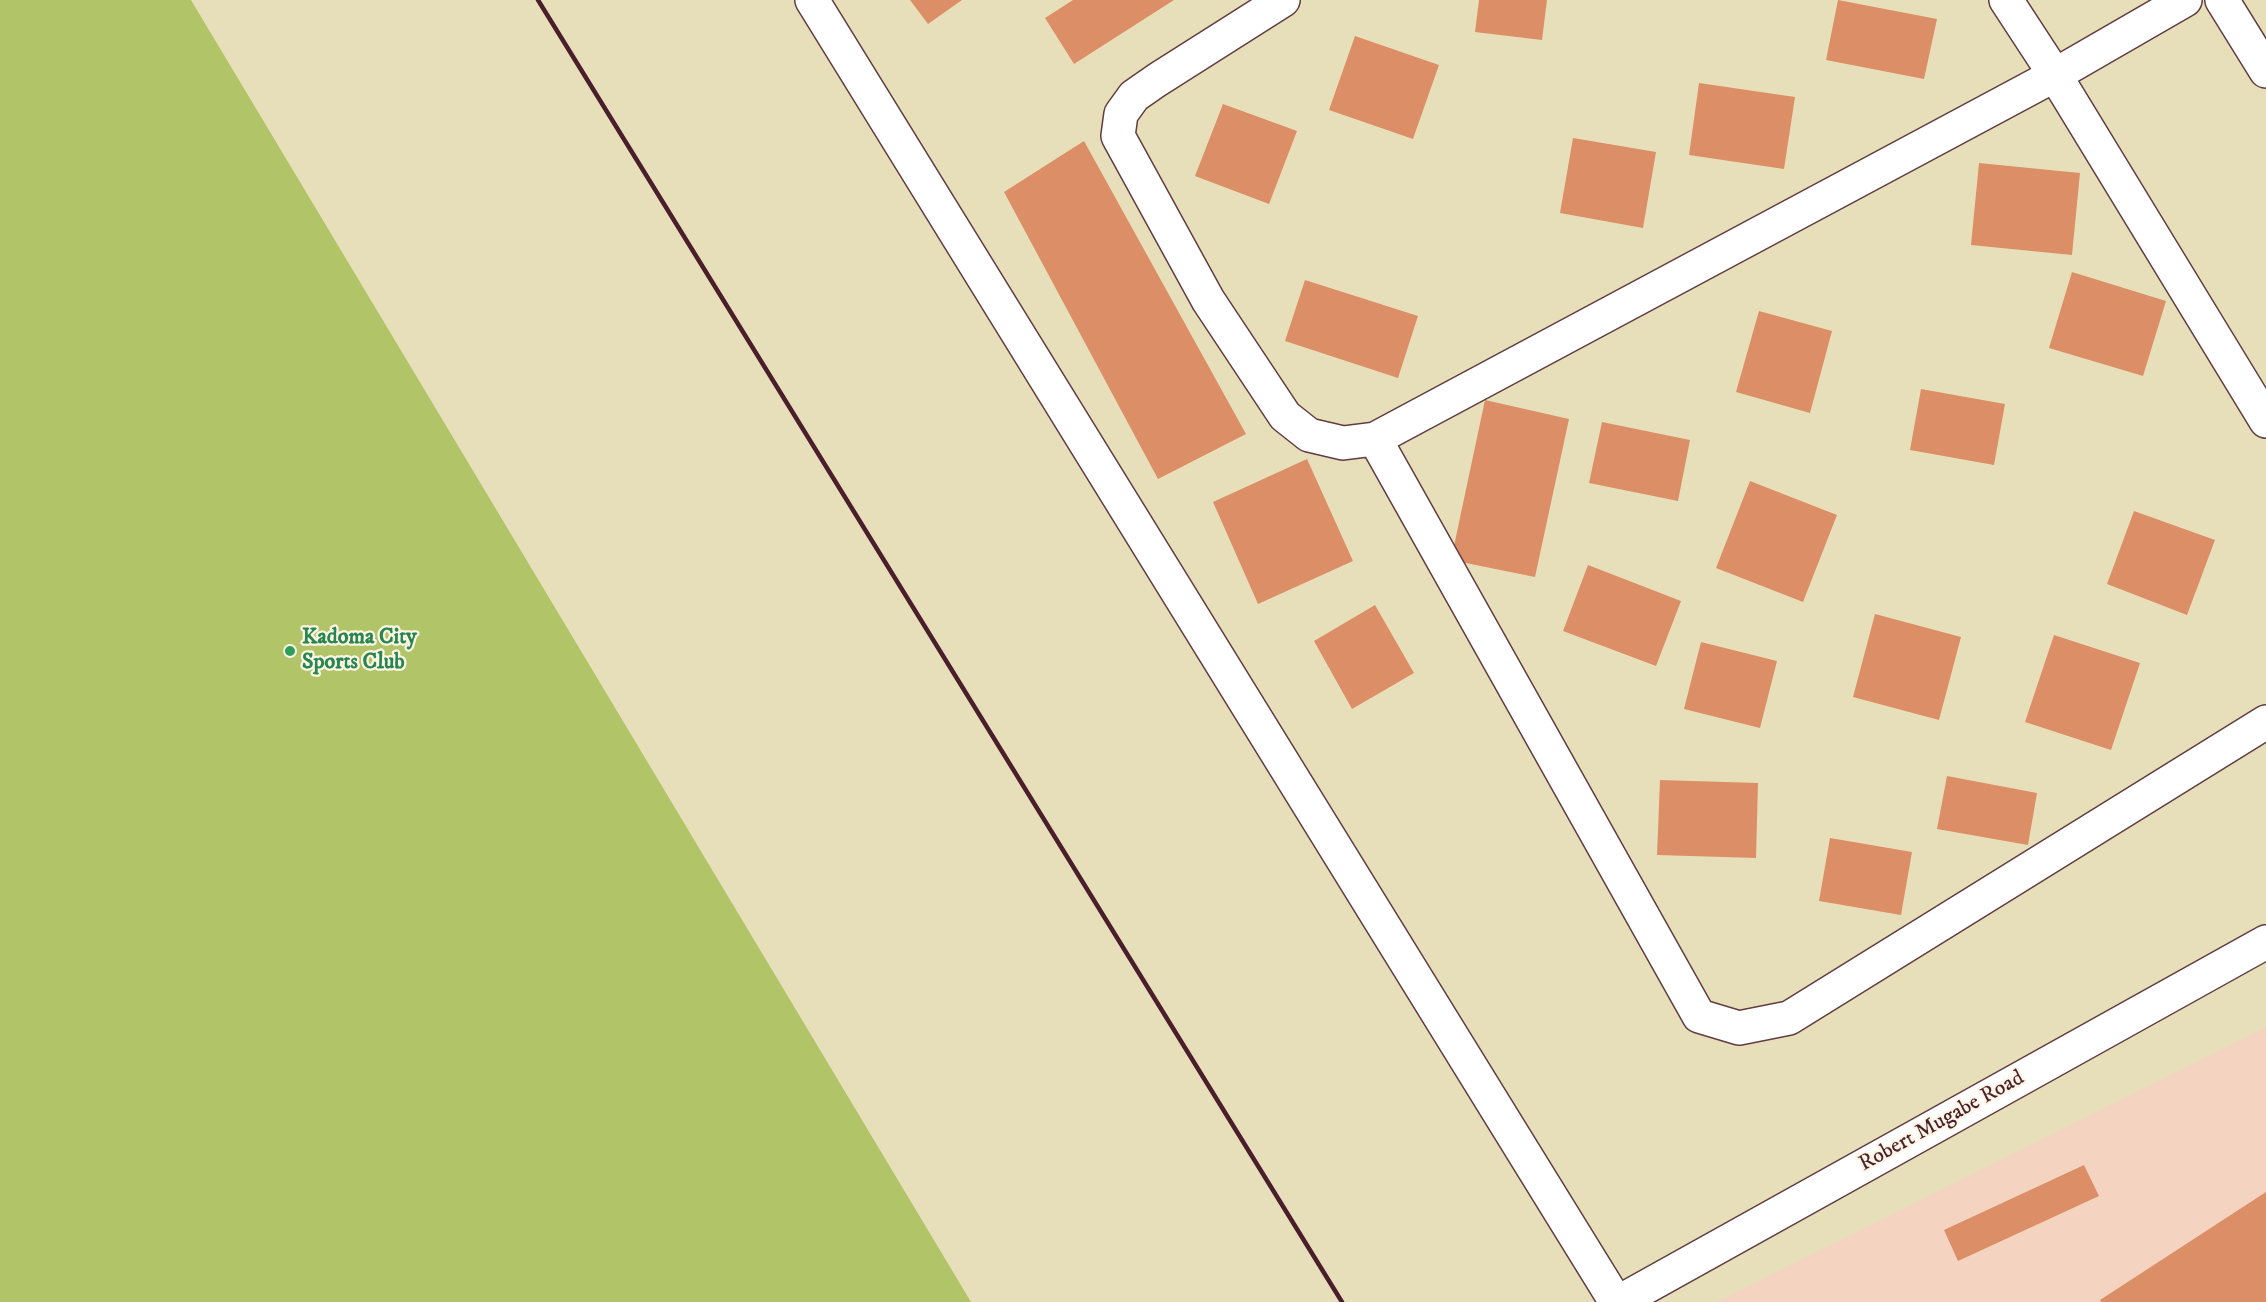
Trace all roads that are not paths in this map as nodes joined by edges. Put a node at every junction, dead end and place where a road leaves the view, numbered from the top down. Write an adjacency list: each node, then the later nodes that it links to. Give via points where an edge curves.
1 (812, 0): 12 (main road)
2 (1283, 0): 9 (main road, via 1134,96 1120,114 1118,136 1208,300 1286,416 1309,435 1343,443)
3 (2006, 0): 7 (main road)
4 (2185, 0): 7 (main road)
5 (2222, 0): 6 (main road)
6 (2266, 71)
7 (2055, 75): 8 (main road); 9 (main road)
8 (2266, 421)
9 (1375, 439): 10 (main road, via 1699,1016 1739,1028 1789,1018)
10 (2266, 722)
11 (2266, 942): 12 (main road, Robert Mugabe Road)
12 (1617, 1302)

